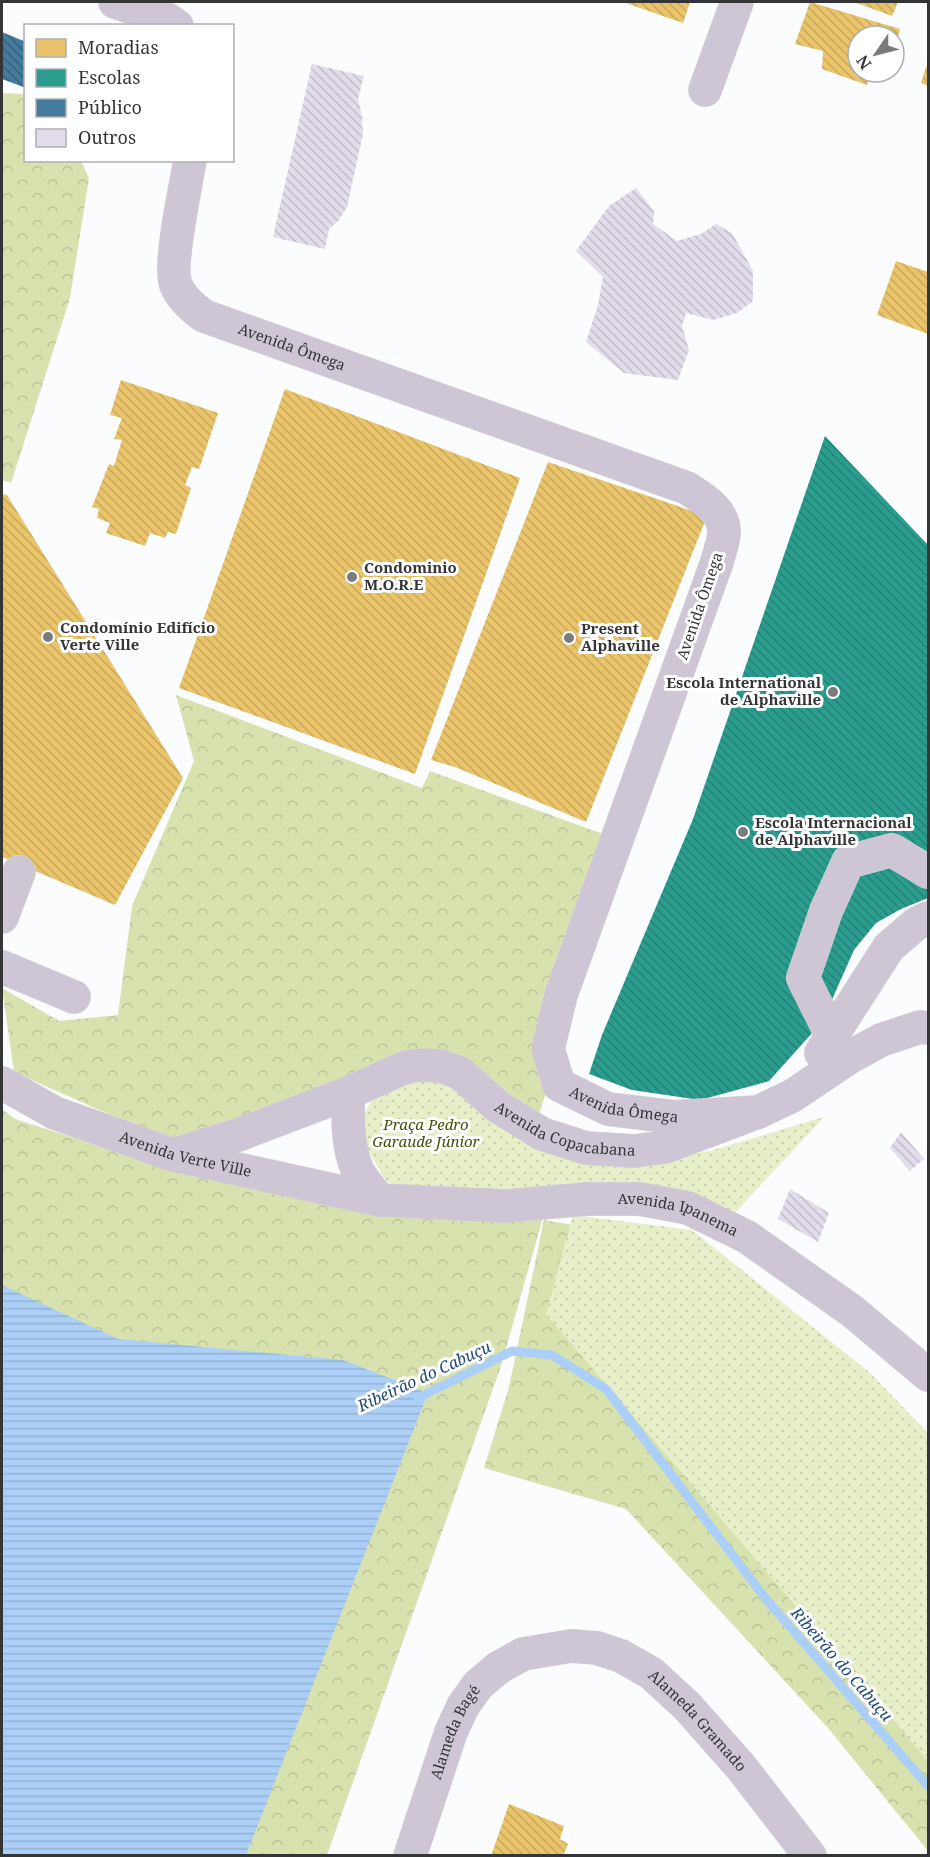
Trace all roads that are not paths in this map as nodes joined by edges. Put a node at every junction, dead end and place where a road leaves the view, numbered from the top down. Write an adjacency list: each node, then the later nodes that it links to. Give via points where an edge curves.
1 (115, 2): 3 (street)
2 (737, 2): 4 (street)
3 (174, 24)
4 (705, 90)
5 (190, 162): 17 (street, Avenida Ômega, via 174,257 176,285 188,304 204,316 687,488 719,514 724,533 717,562 561,995 548,1048 559,1085 608,1109 674,1117)
6 (19, 872): 8 (street)
7 (928, 872): 13 (street, via 892,850 848,862 803,978)
8 (2, 917)
9 (928, 918): 13 (street, via 889,947)
10 (2, 967): 11 (street)
11 (74, 997)
12 (928, 1028): 16 (street, Avenida Copacabana, via 881,1040)
13 (832, 1036): 16 (street)
14 (2, 1083): 18 (street, Avenida Verte Ville, via 55,1113)
15 (348, 1093): 17 (street, Avenida Copacabana, via 406,1067 441,1066 460,1073 497,1106 542,1134 586,1148 634,1151 665,1147); 18 (street, Avenida Copacabana); 19 (street, via 348,1125 357,1169)
16 (792, 1096): 17 (street, Avenida Copacabana)
17 (758, 1112)
18 (173, 1155): 19 (street, Avenida Verte Ville)
19 (379, 1200): 20 (street, Avenida Ipanema, via 505,1206 640,1199 688,1208 747,1237 852,1311)
20 (928, 1376)
21 (546, 1650): 22 (street, Alameda Bagé, via 523,1654 498,1668 478,1685 463,1706); 23 (street, Alameda Gramado, via 571,1646 597,1648 651,1673 687,1706 741,1767)
22 (410, 1856)
23 (810, 1856)

